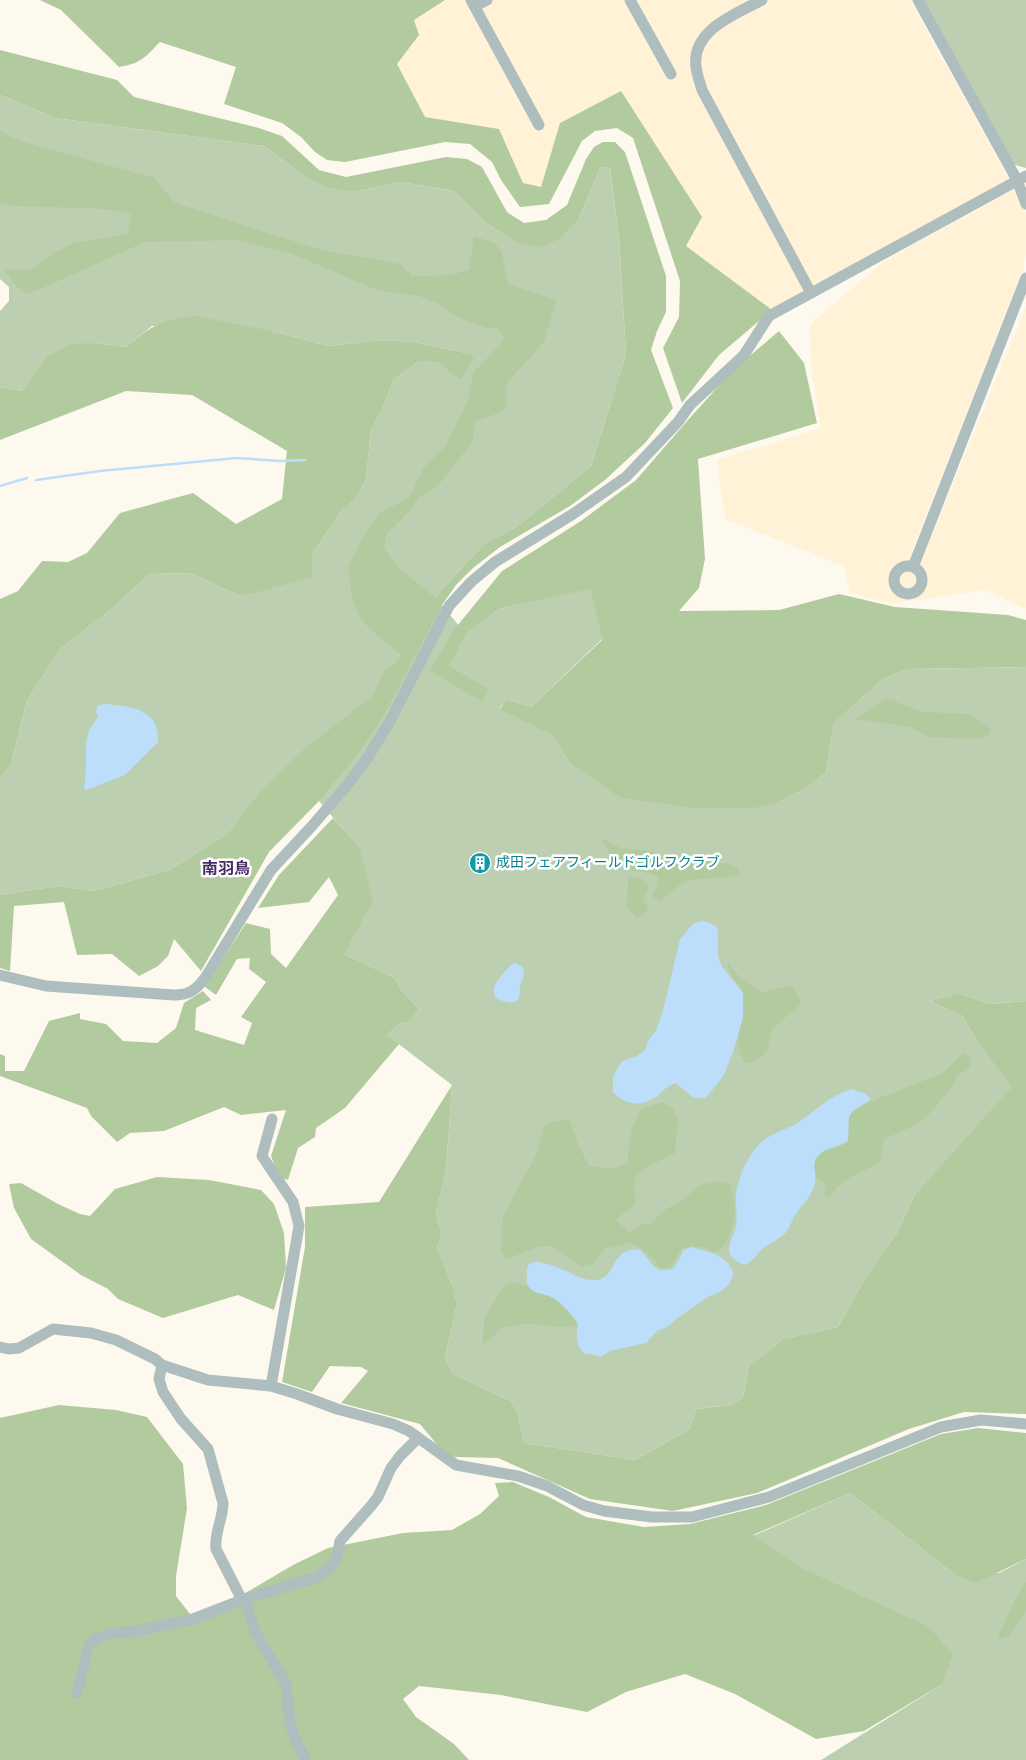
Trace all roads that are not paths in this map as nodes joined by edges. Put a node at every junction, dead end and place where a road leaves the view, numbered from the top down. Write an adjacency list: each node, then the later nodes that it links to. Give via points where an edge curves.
1 (487, 0): 5 (street)
2 (630, 0): 6 (street)
3 (762, 0): 11 (street, via 710,30 699,47 696,66 702,90)
4 (918, 0): 8 (street)
5 (473, 3): 7 (street)
6 (671, 74)
7 (539, 125)
8 (1021, 178): 9 (street); 11 (street)
9 (1026, 204)
10 (1026, 278): 12 (street)
11 (811, 292): 13 (street, via 769,316 744,354 690,406 626,477 496,562 449,606 368,757 271,870 198,987 191,993 174,996 46,986)
12 (913, 567)
13 (0, 975)
14 (272, 1119): 17 (street, via 262,1156 293,1202 299,1226)
15 (0, 1347): 16 (street, via 18,1348 57,1328 116,1340)
16 (162, 1365): 17 (street, via 208,1380); 20 (street, via 159,1379 163,1392 174,1412 208,1449 223,1503 216,1549)
17 (271, 1386): 19 (street, via 393,1424)
18 (1026, 1424): 19 (street, via 980,1420 940,1427 769,1497 692,1517 652,1517 583,1505 547,1486 518,1476 452,1463)
19 (418, 1438): 20 (street, via 390,1468 378,1497 340,1540 332,1566 318,1577)
20 (244, 1599): 21 (street, via 193,1619 96,1639 89,1644); 22 (street, via 255,1632 286,1684 290,1722)
21 (77, 1693)
22 (306, 1760)

